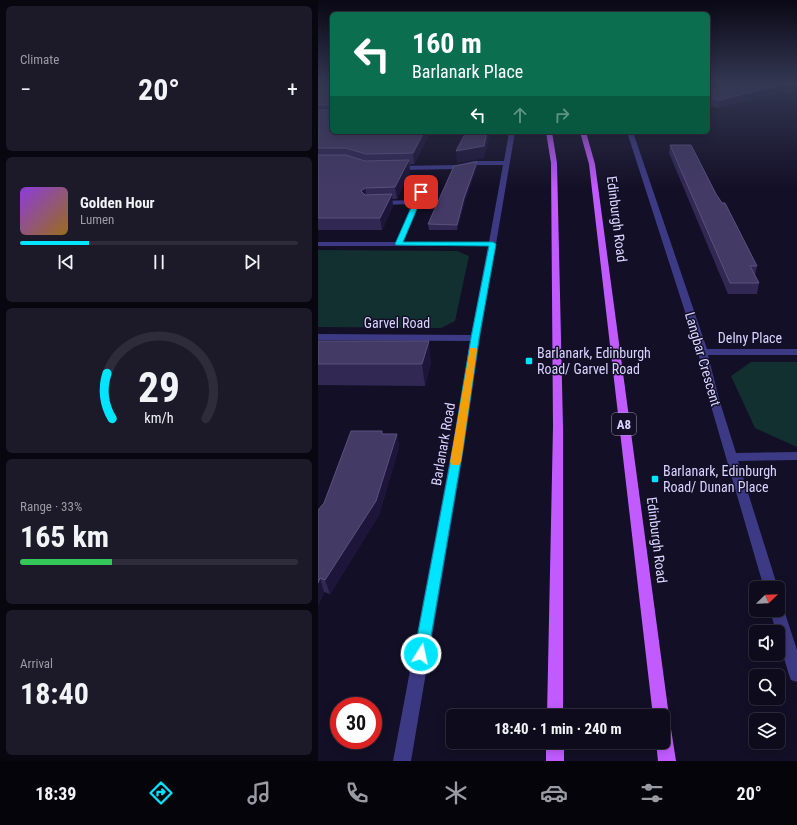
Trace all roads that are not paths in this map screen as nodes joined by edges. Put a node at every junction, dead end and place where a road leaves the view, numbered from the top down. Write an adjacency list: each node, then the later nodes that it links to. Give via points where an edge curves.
1 (512, 134): 5 (street, Barlanark Road)
2 (549, 134): 22 (main road, via 554,163 558,427)
3 (584, 134): 23 (main road, Edinburgh Road / A8, via 592,164)
4 (631, 134): 15 (street, Langbar Crescent)
5 (506, 162): 6 (street, via 474,163 457,167); 12 (street, Barlanark Road)
6 (390, 168)
7 (421, 192): 8 (street)
8 (416, 202): 9 (street); 11 (street)
9 (374, 203)
10 (318, 244): 11 (street)
11 (399, 244): 12 (street)
12 (493, 244): 14 (street, Barlanark Road)
13 (318, 337): 14 (street, Garvel Road)
14 (475, 338): 26 (street, Barlanark Road)
15 (703, 352): 16 (street, Delny Place); 18 (street, Langbar Crescent)
16 (797, 352)
17 (797, 456): 18 (street)
18 (731, 457): 19 (street, Langbar Crescent)
19 (769, 581)
20 (779, 617): 21 (street)
21 (797, 675)
22 (556, 709)
23 (660, 709)
24 (555, 749): 27 (main road)
25 (666, 749): 28 (main road)
26 (402, 761)
27 (555, 761)
28 (667, 761)

